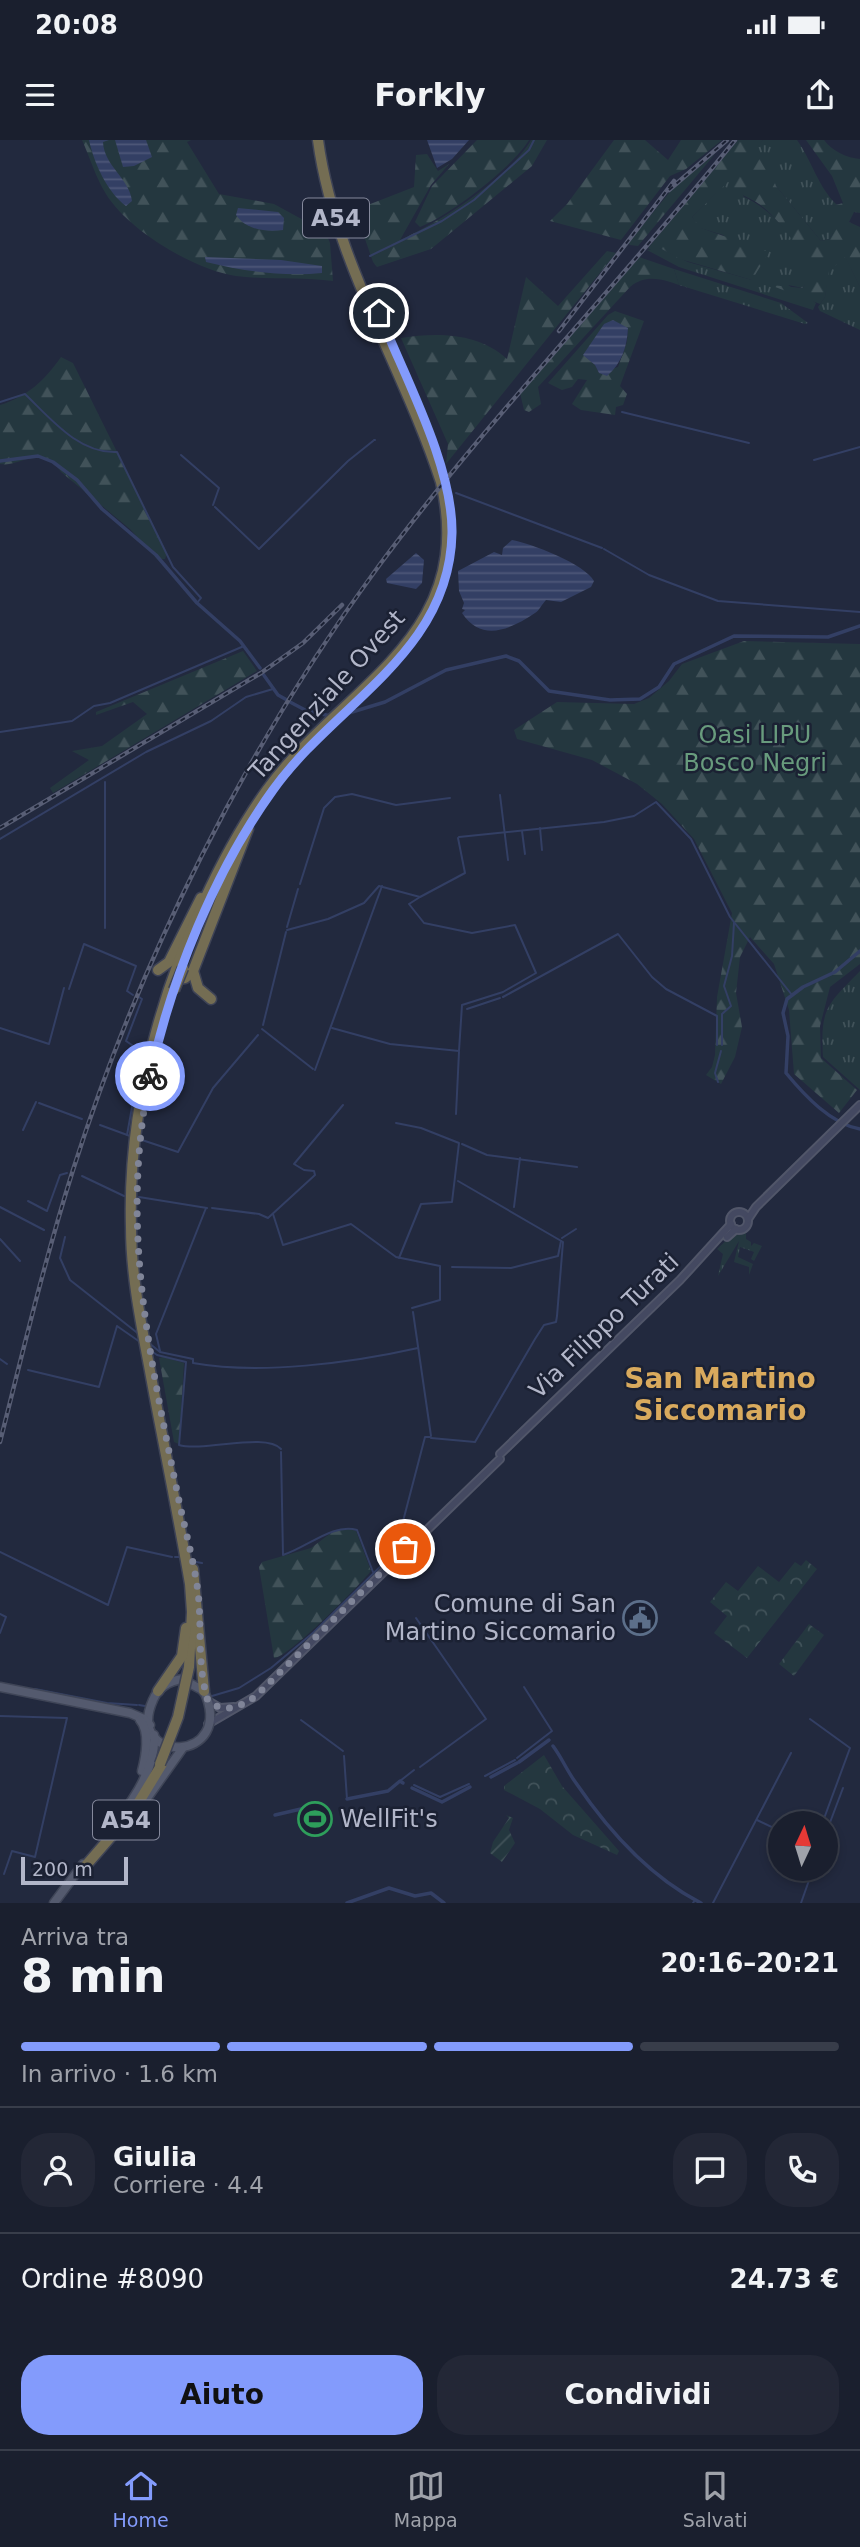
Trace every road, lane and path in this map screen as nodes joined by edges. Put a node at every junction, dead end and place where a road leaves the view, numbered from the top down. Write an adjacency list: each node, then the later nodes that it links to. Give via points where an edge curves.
1 (321, 140): 3 (highway, Tangenziale Ovest / A54, via 330,199 445,480 451,546 442,589 424,628 395,666 285,767 246,825)
2 (158, 970): 3 (highway)
3 (178, 971): 4 (highway); 10 (highway, Tangenziale Ovest / A54, bridge, via 137,1139 131,1230)
4 (211, 999)
5 (860, 1105): 6 (main road)
6 (756, 1207): 7 (main road); 8 (main road)
7 (743, 1213): 8 (main road); 9 (main road, via 732,1216)
8 (748, 1219): 9 (main road, via 744,1228)
9 (734, 1226): 15 (main road, Via Filippo Turati)
10 (182, 1528): 12 (highway, via 186,1636 181,1656); 13 (highway, via 198,1593); 23 (highway, A54, bridge, via 192,1612 191,1667 178,1717 161,1764 117,1829)
11 (0, 1687): 16 (main road)
12 (158, 1691): 13 (main road, via 182,1679); 14 (main road)
13 (206, 1696): 15 (main road, via 220,1708); 18 (main road)
14 (151, 1704): 17 (main road, via 146,1710); 19 (main road)
15 (243, 1704): 18 (main road, Via Filippo Turati)
16 (104, 1707): 17 (main road); 22 (main road, via 144,1725 143,1767)
17 (130, 1713): 19 (main road)
18 (208, 1724): 21 (main road, via 198,1741)
19 (150, 1726): 20 (main road)
20 (154, 1735): 21 (main road, via 167,1747); 22 (main road, via 146,1771)
21 (182, 1749): 23 (main road, via 138,1813)
22 (122, 1814): 23 (main road)
23 (81, 1869): 24 (main road)
24 (54, 1903)

